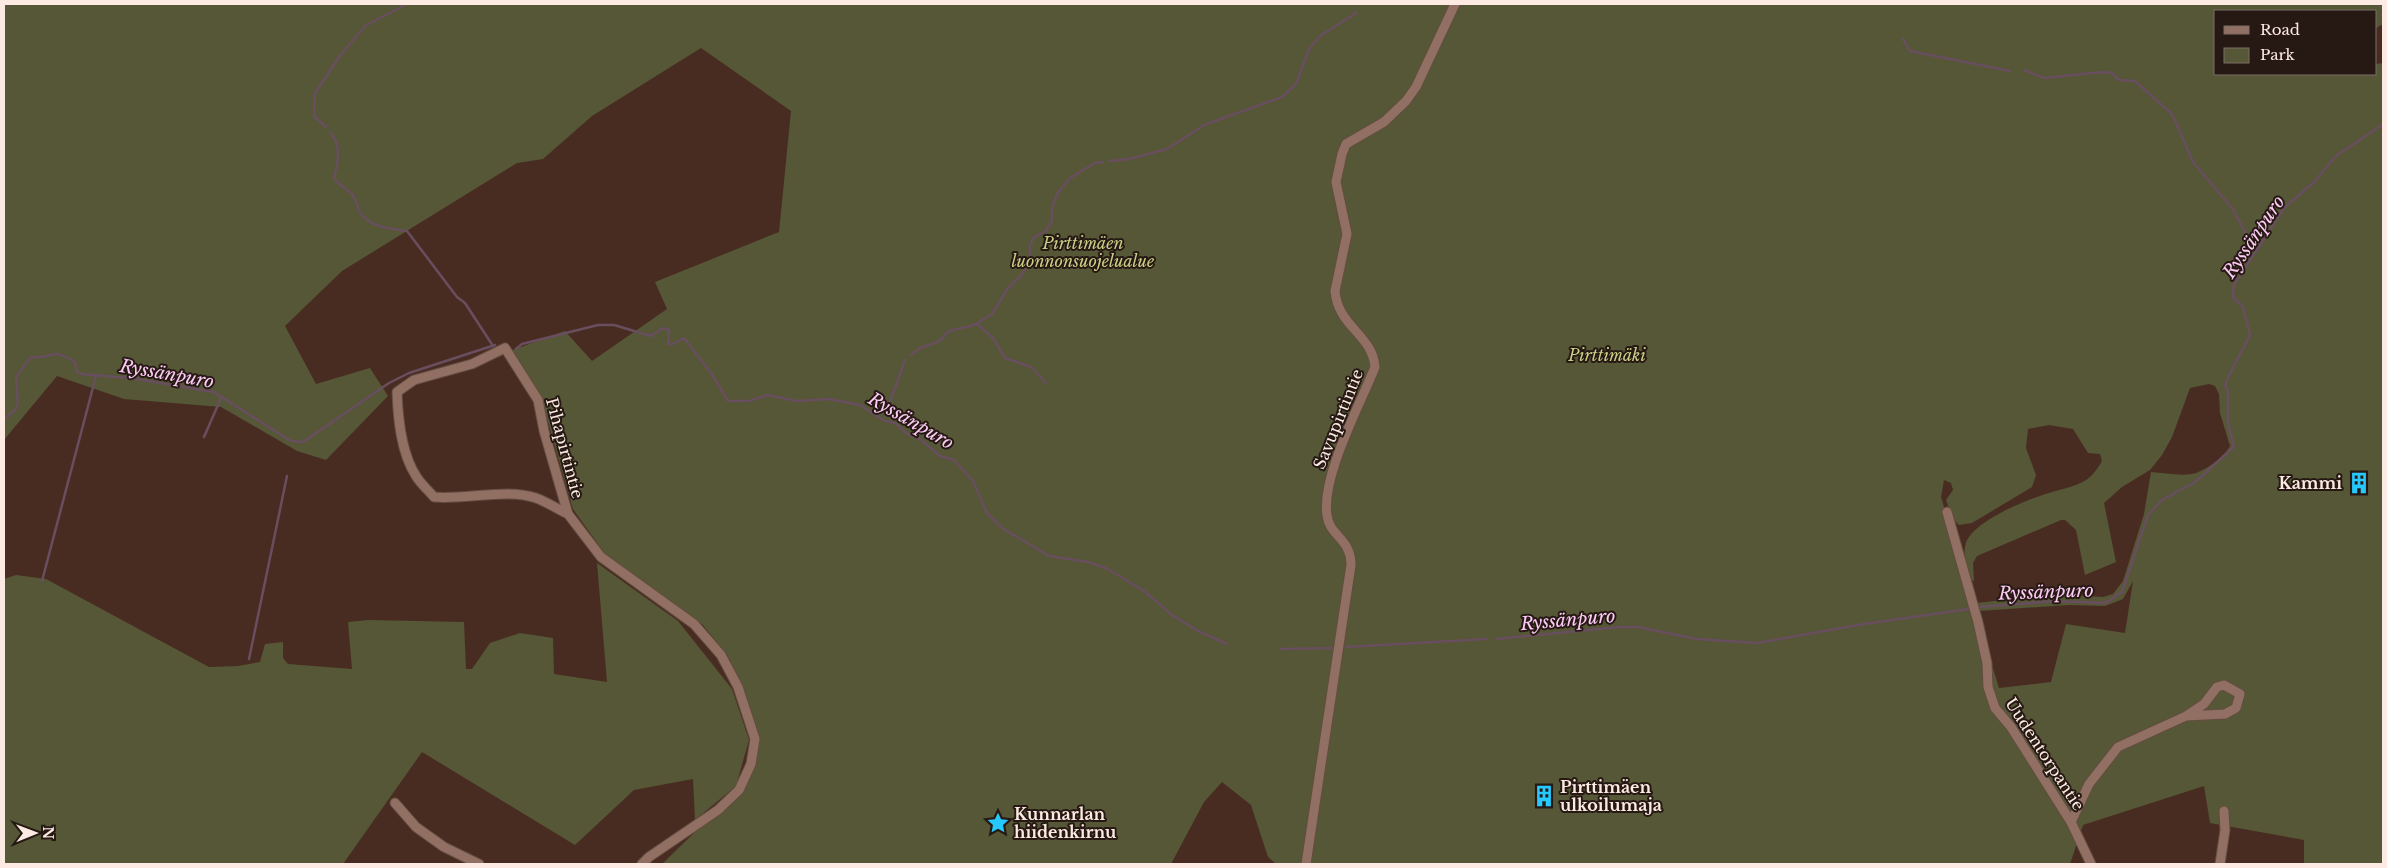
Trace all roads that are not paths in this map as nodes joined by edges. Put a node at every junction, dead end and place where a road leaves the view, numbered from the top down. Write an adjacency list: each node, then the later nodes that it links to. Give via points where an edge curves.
1 (1455, 4): 10 (street, Savupirtintie, via 1416,87 1384,122 1346,144 1338,175 1338,197 1347,234 1336,300 1339,312 1368,345 1376,367 1328,482 1325,502 1327,519 1351,553 1351,565)
2 (1947, 512): 7 (street, Uudentorpantie, via 1976,615 1987,663 1988,687 1995,708)
3 (568, 514): 3 (street, Pihapirtintie, via 538,400 505,348 472,364 414,380 397,392 398,416 408,458 416,476 434,496 455,499 498,494 535,498); 9 (street, Pihapirtintie, via 601,557 694,624 720,655 738,687 755,739 751,764 739,790 718,810)
4 (2186, 716): 4 (street, via 2204,704 2217,687 2224,685 2240,694 2236,708 2225,714); 7 (street, via 2118,747 2089,784)
5 (395, 803): 8 (street, via 416,827 444,847)
6 (2224, 812): 12 (street, via 2226,830)
7 (2071, 822): 11 (street, Uudentorpantie)
8 (478, 864)
9 (642, 864)
10 (1306, 864)
11 (2091, 864)
12 (2220, 864)

